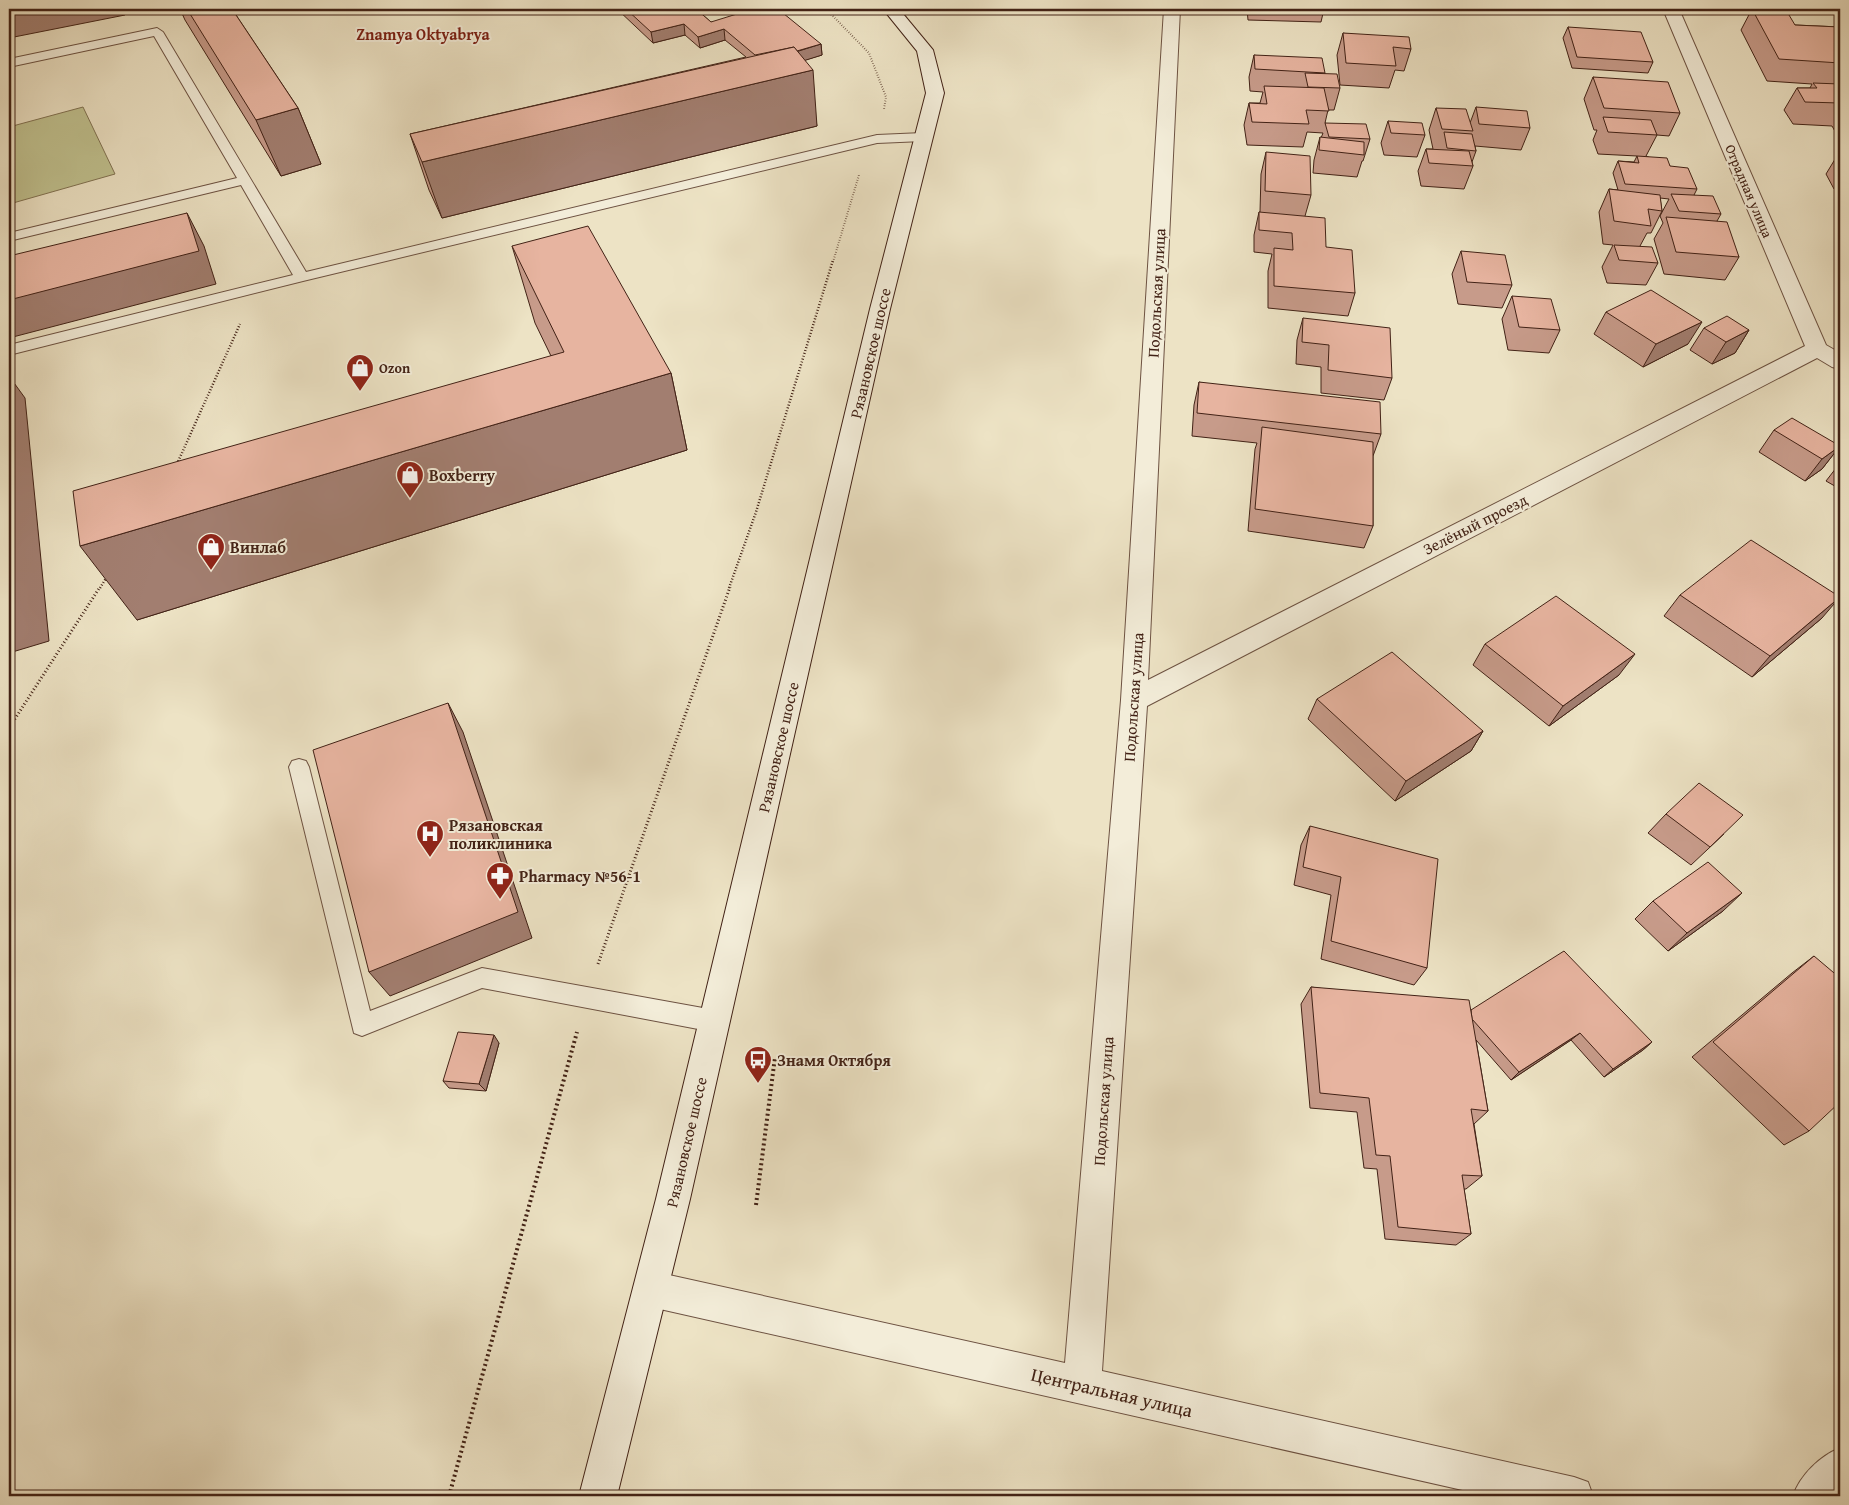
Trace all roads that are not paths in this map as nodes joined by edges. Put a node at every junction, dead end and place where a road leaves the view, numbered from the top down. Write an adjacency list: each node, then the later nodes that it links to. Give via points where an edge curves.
1 (891, 9): 5 (street, Рязановское шоссе, via 925,50 935,93)
2 (1172, 9): 12 (street, Подольская улица)
3 (1671, 9): 9 (street, Отрадная улица)
4 (9, 63): 6 (lane, via 157,32)
5 (923, 137): 8 (lane, via 877,139); 14 (street, Рязановское шоссе, via 880,308)
6 (246, 180): 7 (lane); 8 (lane)
7 (9, 237)
8 (302, 277): 10 (lane)
9 (1817, 349): 11 (street); 12 (street, Зелёный проезд)
10 (9, 350)
11 (1840, 362)
12 (1134, 700): 16 (street, Подольская улица)
13 (299, 767): 14 (lane, via 362,1025 482,978)
14 (714, 1021): 15 (street, Рязановское шоссе)
15 (651, 1288): 16 (street, Центральная улица); 18 (street, Рязановское шоссе)
16 (1082, 1385): 19 (street, Центральная улица)
17 (1840, 1467): 20 (street)
18 (598, 1496)
19 (1574, 1496)
20 (1812, 1496)

